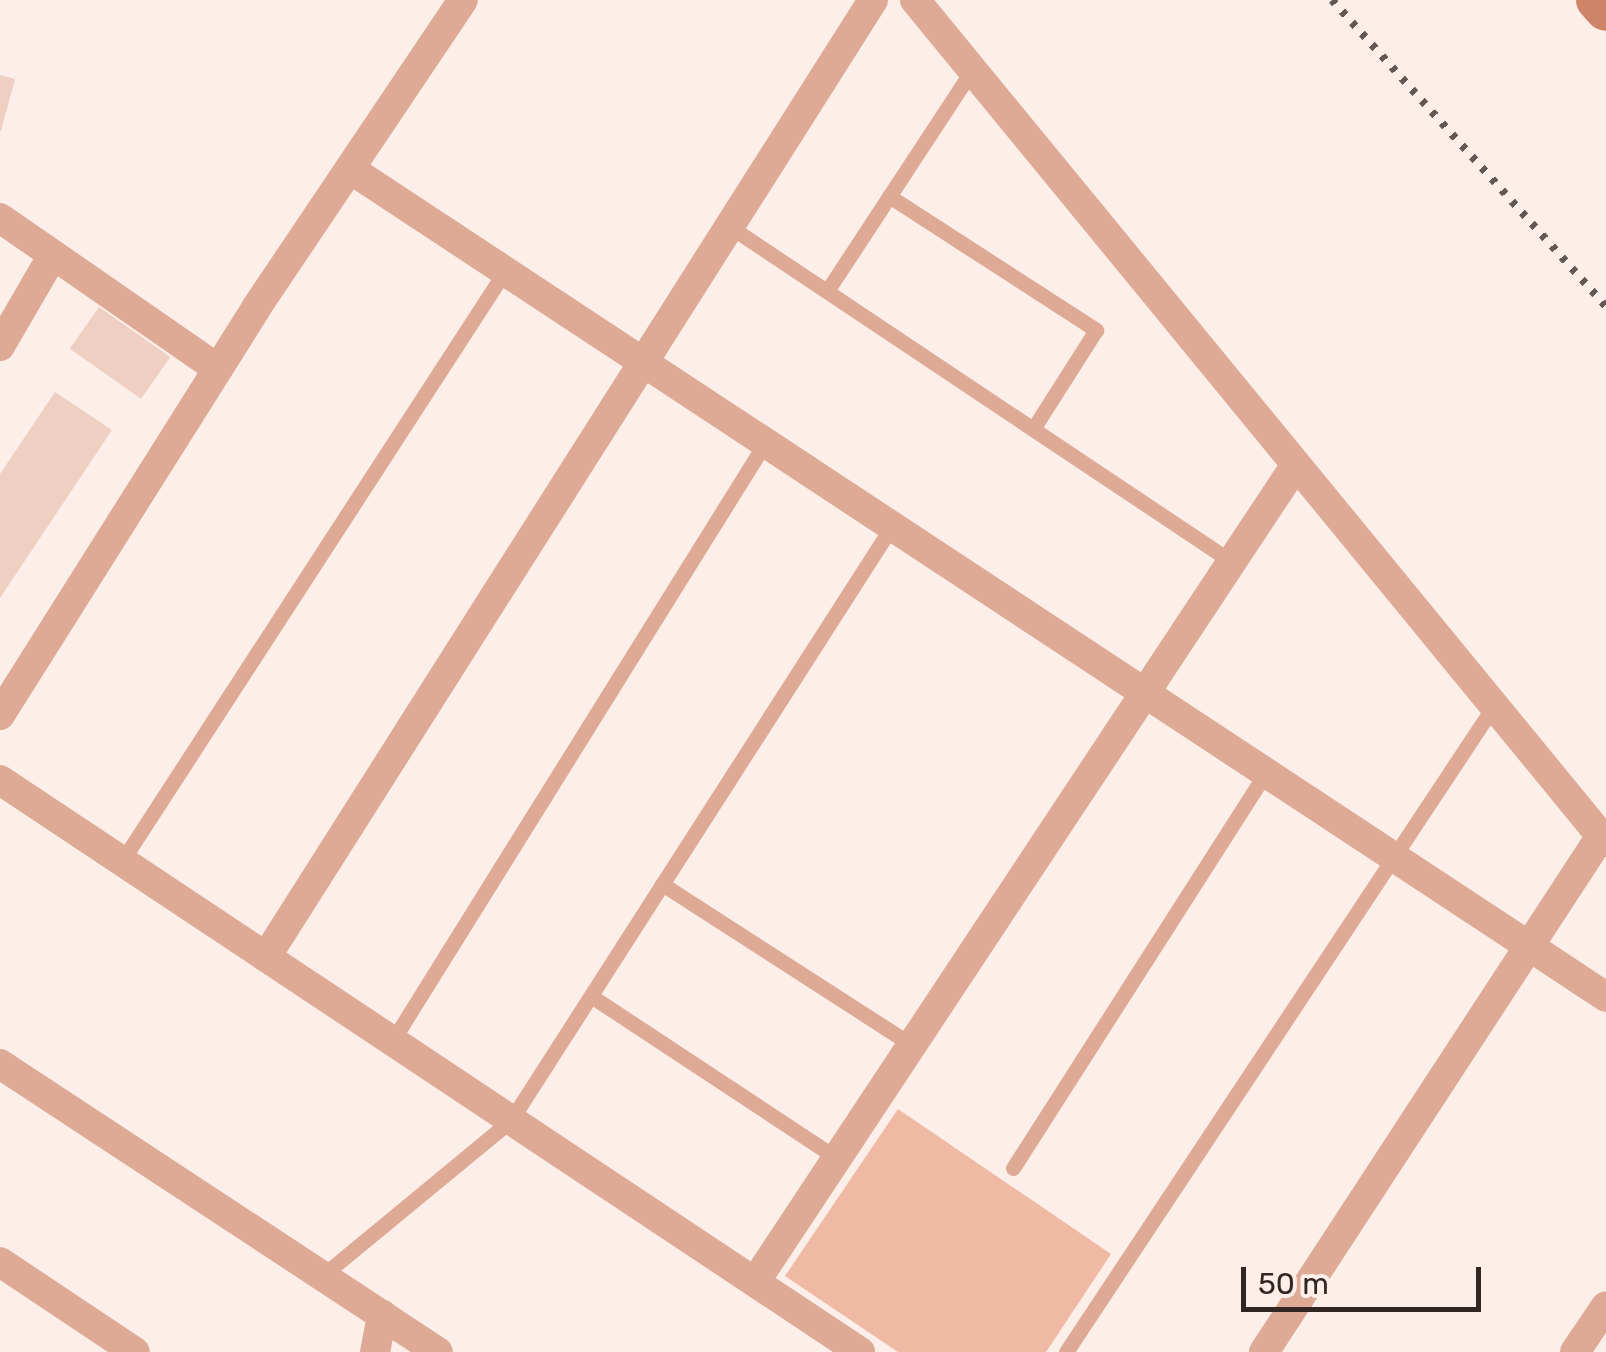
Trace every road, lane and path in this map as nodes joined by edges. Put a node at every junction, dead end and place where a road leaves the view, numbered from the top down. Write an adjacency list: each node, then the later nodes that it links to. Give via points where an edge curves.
1 (463, 0): 7 (street)
2 (872, 0): 10 (street)
3 (915, 0): 6 (street)
4 (1596, 0): 5 (street)
5 (1606, 10)
6 (972, 70): 8 (lane); 19 (street)
7 (350, 168): 12 (street); 16 (street)
8 (889, 196): 13 (lane); 17 (lane, via 1096,330)
9 (0, 218): 11 (street)
10 (730, 226): 13 (lane); 15 (street)
11 (53, 255): 14 (street); 16 (street)
12 (505, 271): 15 (street); 29 (lane)
13 (827, 291): 17 (lane)
14 (0, 346)
15 (643, 362): 18 (street); 32 (street)
16 (218, 369): 24 (street)
17 (1033, 429): 21 (lane)
18 (765, 442): 20 (street); 35 (lane)
19 (1295, 466): 21 (street); 23 (street)
20 (892, 526): 22 (street); 30 (lane)
21 (1232, 562): 22 (street)
22 (1145, 693): 25 (street); 36 (street)
23 (1493, 708): 27 (street); 28 (lane)
24 (0, 715)
25 (1266, 773): 28 (street); 40 (lane)
26 (0, 780): 29 (street)
27 (1604, 839): 31 (street)
28 (1394, 857): 31 (street); 50 (lane)
29 (122, 861): 32 (street)
30 (662, 884): 33 (lane); 36 (lane)
31 (1529, 946): 34 (street); 51 (street)
32 (266, 957): 35 (street)
33 (591, 996): 38 (lane); 39 (lane)
34 (1606, 997)
35 (392, 1040): 38 (street)
36 (912, 1045): 39 (street)
37 (0, 1064): 42 (street)
38 (511, 1120): 42 (lane); 43 (street)
39 (836, 1158): 43 (street)
40 (1013, 1168)
41 (0, 1262): 46 (street)
42 (322, 1276): 45 (street)
43 (754, 1282): 49 (street)
44 (1606, 1306): 52 (street)
45 (382, 1315): 47 (street); 48 (street)
46 (135, 1352)
47 (376, 1352)
48 (438, 1352)
49 (860, 1352)
50 (1066, 1352)
51 (1264, 1352)
52 (1576, 1352)

